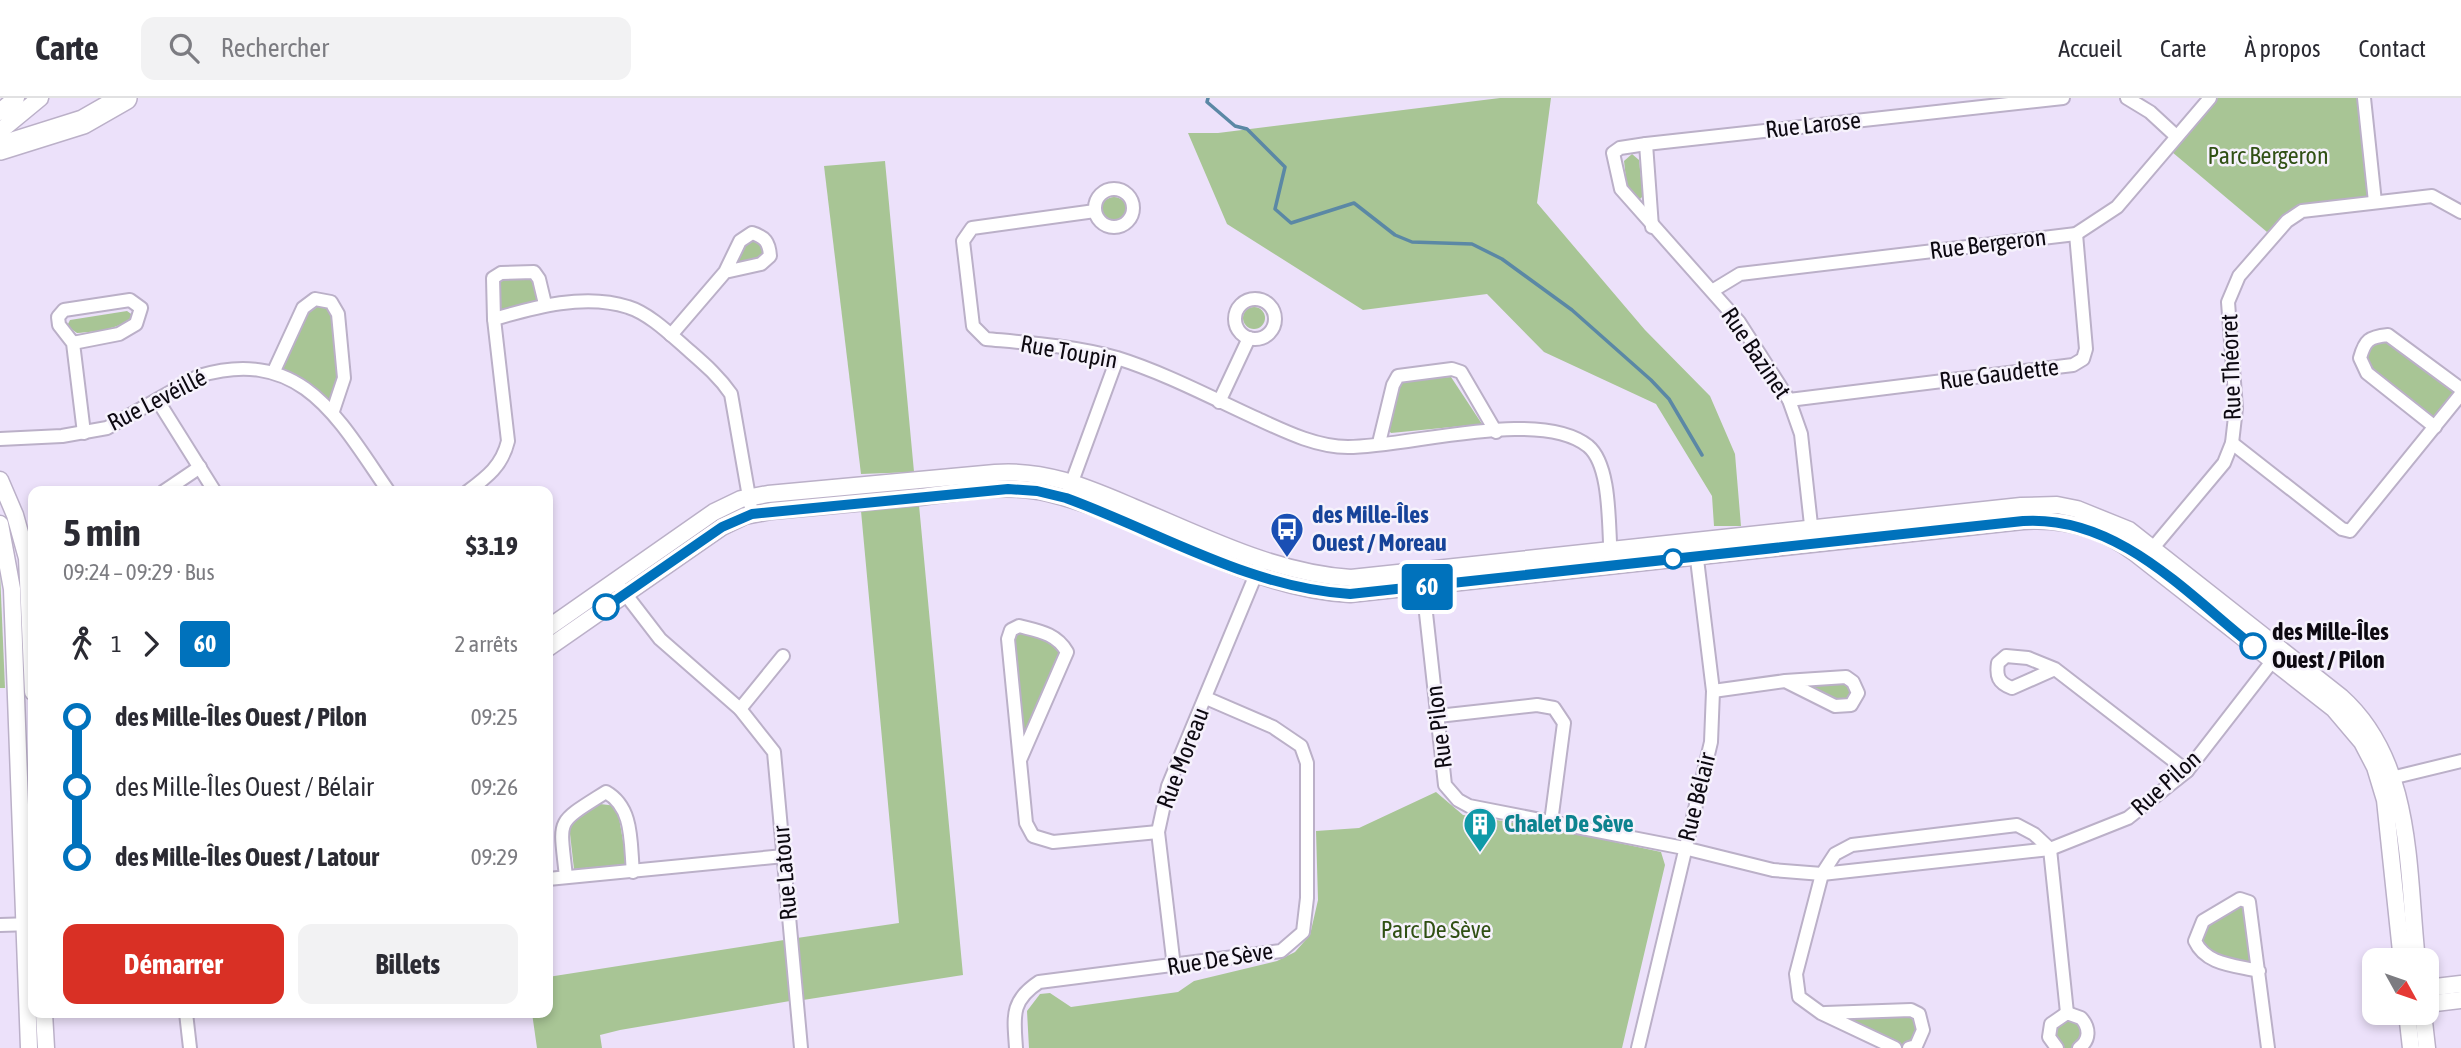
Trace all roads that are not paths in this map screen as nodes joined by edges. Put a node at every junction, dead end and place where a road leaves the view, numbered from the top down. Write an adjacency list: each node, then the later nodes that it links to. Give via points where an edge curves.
1 (16, 98): 9 (street)
2 (40, 98): 10 (street)
3 (94, 98): 4 (highway)
4 (125, 98): 13 (highway, via 72,127)
5 (2063, 98): 12 (street, Rue Larose)
6 (2127, 98): 11 (street)
7 (2210, 98): 11 (street, Rue Bergeron)
8 (2364, 98): 14 (street)
9 (0, 112)
10 (0, 131)
11 (2176, 136): 18 (street, Rue Bergeron, via 2117,207)
12 (1646, 144): 17 (street); 17 (street, Rue Bazinet, via 1613,153 1621,189)
13 (0, 148)
14 (2375, 202): 16 (street, Rue Théoret, via 2432,196); 38 (street, Rue Théoret, via 2302,211 2287,221 2239,276 2228,302 2236,408)
15 (1095, 211): 26 (street, Rue Toupin, via 972,228 963,241 973,326 986,339 1059,346)
16 (2461, 212)
17 (1653, 228): 20 (street, Rue Bazinet)
18 (2076, 234): 20 (street, Rue Bergeron, via 1740,274); 29 (street, Rue Gaudette, via 2086,349 2083,359 2073,365)
19 (725, 272): 23 (street)
20 (1713, 291): 29 (street, Rue Bazinet, via 1761,353)
21 (545, 304): 22 (street); 22 (street, via 534,272 502,274 493,278 491,285); 23 (street, via 612,302 631,307)
22 (494, 319): 44 (street, via 508,441 504,458)
23 (671, 335): 46 (street, via 722,380 731,394)
24 (1249, 338): 31 (street)
25 (73, 343): 25 (street, via 119,334 136,324 141,308 130,300 64,310 59,325); 35 (street)
26 (1117, 359): 31 (street, Rue Toupin); 45 (street)
27 (274, 371): 30 (street, Rue Levéillé, via 216,371); 32 (street, Rue Levéillé, via 301,385); 32 (street, via 303,309 315,299 331,302 338,314 344,378)
28 (2461, 392): 33 (street); 33 (street, via 2388,335 2365,342 2360,358 2367,373)
29 (1789, 400): 49 (street, Rue Bazinet, via 1801,434)
30 (158, 401): 35 (street, Rue Levéillé, via 107,428); 39 (street)
31 (1219, 402): 37 (street, Rue Toupin, via 1303,439 1348,447)
32 (333, 411): 43 (street, Rue Levéillé)
33 (2435, 427): 38 (street, via 2350,531)
34 (1496, 432): 37 (street, Rue Toupin); 37 (street, via 1461,372 1452,369 1398,376); 52 (street, Rue Toupin, via 1529,428 1564,434 1589,447 1605,478)
35 (83, 433): 36 (street, Rue Levéillé)
36 (0, 439)
37 (1379, 443)
38 (2232, 443): 51 (street, Rue Théoret, via 2224,463)
39 (200, 467): 41 (street); 42 (street)
40 (0, 480): 54 (street, via 27,558)
41 (172, 486)
42 (211, 486)
43 (385, 486)
44 (475, 486)
45 (1069, 490): 46 (street, via 1045,475 1008,472); 47 (street, via 1000,489); 53 (street)
46 (749, 497): 47 (street); 56 (street, via 701,521)
47 (752, 514): 56 (street)
48 (0, 524): 71 (street, via 11,577)
49 (1812, 536): 50 (street); 51 (street, via 2021,506 2057,505 2104,517)
50 (1696, 549): 52 (street); 63 (street, Rue Bélair)
51 (2149, 553): 59 (street)
52 (1611, 559): 55 (street)
53 (1259, 567): 55 (street, via 1340,578); 64 (street, Rue Moreau)
54 (28, 580)
55 (1422, 580): 66 (street, Rue Pilon)
56 (620, 587): 57 (street); 58 (street); 65 (street, Rue Latour, via 660,639)
57 (553, 625)
58 (553, 644)
59 (2278, 655): 69 (street, Rue Pilon); 70 (street, via 2355,710 2380,746)
60 (783, 656): 65 (street)
61 (2055, 669): 69 (street)
62 (1785, 681): 62 (street, via 1835,706 1851,705 1858,693 1846,677); 63 (street)
63 (1713, 691): 75 (street, Rue Bélair, via 1711,742)
64 (1206, 698): 74 (street, Rue Moreau, via 1168,786); 87 (street, Rue De Sève, via 1273,727 1301,746 1307,763 1303,932 1281,951)
65 (740, 709): 77 (street, Rue Latour, via 774,752)
66 (1438, 716): 73 (street, Rue Pilon, via 1445,785 1458,800); 73 (street, via 1537,705 1554,708 1564,723)
67 (1020, 760): 67 (street, via 1067,652 1061,641 1050,635 1019,626 1011,630 1008,639); 74 (street, via 1026,823 1033,836 1053,842)
68 (2461, 761): 70 (street)
69 (2188, 771): 76 (street, Rue Pilon, via 2128,818)
70 (2387, 778): 85 (street); 86 (street, via 2401,811)
71 (26, 789): 72 (street)
72 (27, 806): 78 (street)
73 (1551, 822): 75 (street, Rue Pilon)
74 (1158, 832): 87 (street, Rue Moreau)
75 (1684, 848): 80 (street, Rue Pilon, via 1773,870); 105 (street, Rue Bélair)
76 (2050, 849): 80 (street, Rue Pilon); 80 (street, via 2017,825 1852,845 1835,854); 94 (street)
77 (784, 856): 79 (street); 103 (street, Rue Latour)
78 (28, 865)
79 (633, 872): 81 (street); 81 (street, via 627,815 620,800 606,792 566,817 561,828)
80 (1822, 874): 93 (street, via 1796,974 1799,997)
81 (566, 877): 82 (street)
82 (553, 878)
83 (28, 924): 84 (street)
84 (0, 925)
85 (2402, 948)
86 (2416, 948)
87 (1174, 967): 104 (street, Rue De Sève, via 1039,982 1024,992 1016,1007)
88 (2259, 971): 88 (street, via 2249,902 2240,899 2203,921 2195,941 2201,953); 110 (street)
89 (2461, 984): 90 (street)
90 (2440, 986)
91 (2461, 1000): 92 (street)
92 (2440, 1002)
93 (1821, 1013): 106 (street); 107 (street, via 1911,1010 1919,1014 1923,1030 1916,1046)
94 (2067, 1013): 108 (street, via 2055,1019 2049,1031); 109 (street, via 2081,1018 2088,1029)
95 (29, 1018): 100 (street)
96 (44, 1018): 101 (street)
97 (187, 1018): 102 (street)
98 (2408, 1026): 111 (street)
99 (2424, 1026): 112 (street)
100 (29, 1048)
101 (46, 1048)
102 (190, 1048)
103 (801, 1048)
104 (1017, 1048)
105 (1638, 1048)
106 (1895, 1048)
107 (1909, 1048)
108 (2057, 1048)
109 (2079, 1048)
110 (2268, 1048)
111 (2411, 1048)
112 (2427, 1048)

